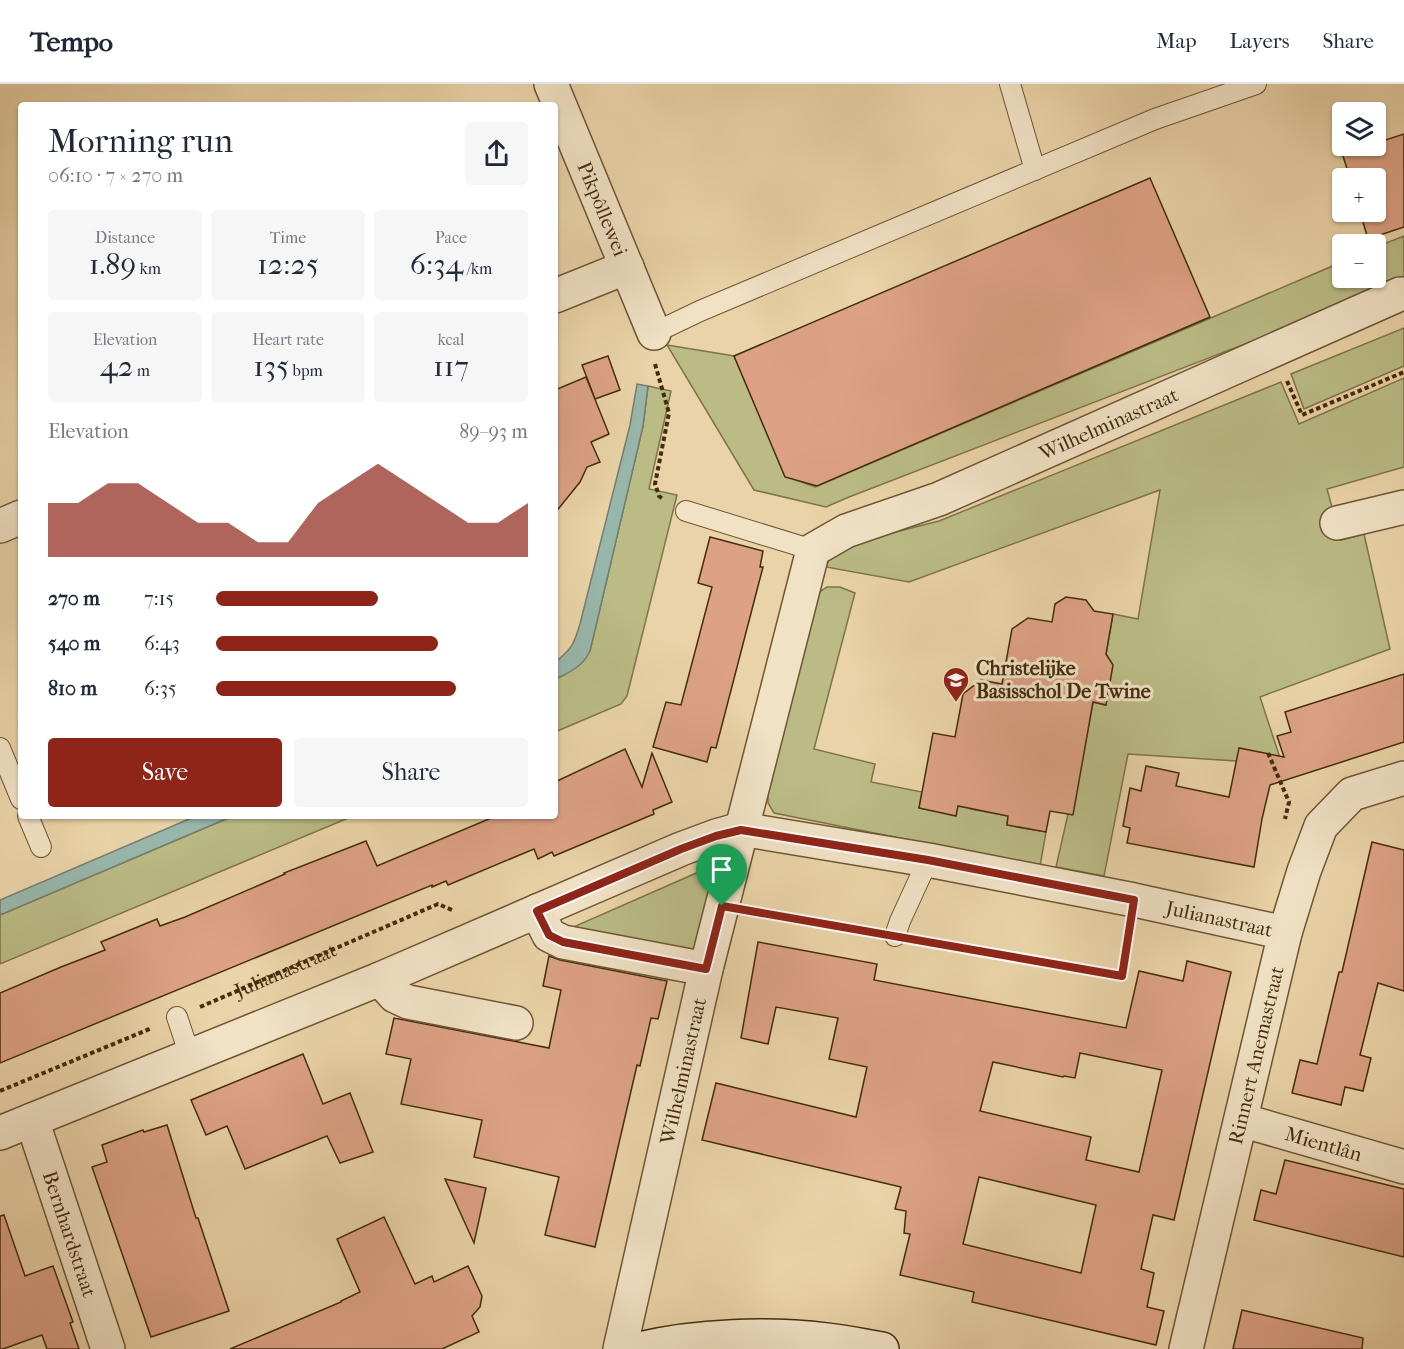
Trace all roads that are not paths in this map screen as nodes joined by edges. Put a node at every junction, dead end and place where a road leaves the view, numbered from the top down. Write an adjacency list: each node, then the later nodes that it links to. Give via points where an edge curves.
1 (551, 84): 5 (street, Pikpôllewei)
2 (1010, 84): 4 (lane)
3 (1256, 84): 4 (lane, via 1155,119)
4 (1035, 170): 8 (lane)
5 (627, 267): 7 (street); 8 (street, Pikpôllewei)
6 (1404, 294): 14 (street, Wilhelminastraat, via 939,500 846,531)
7 (558, 295)
8 (654, 333)
9 (1404, 507): 12 (street)
10 (686, 511): 14 (lane)
11 (18, 518): 13 (street)
12 (1337, 523)
13 (0, 526)
14 (813, 550): 19 (street, Wilhelminastraat)
15 (0, 748): 17 (lane)
16 (1404, 778): 23 (street, Rinnert Anemastraat, via 1352,794 1321,826)
17 (18, 792)
18 (29, 819): 20 (lane)
19 (741, 830): 21 (street, Julianastraat); 22 (street, Julianastraat, via 681,849); 25 (street, Wilhelminastraat)
20 (40, 847)
21 (928, 860): 23 (street, Julianastraat); 24 (lane)
22 (537, 911): 25 (street, via 549,935 563,942); 26 (street, Julianastraat)
23 (1285, 933): 31 (street, Rinnert Anemastraat)
24 (895, 936)
25 (706, 969): 35 (street, Wilhelminastraat)
26 (380, 979): 28 (street, via 395,996 408,1002); 29 (street, Julianastraat)
27 (177, 1017): 29 (lane)
28 (516, 1023)
29 (190, 1056): 30 (street, Julianastraat)
30 (32, 1120): 32 (street, Julianastraat); 34 (street, Bernhardstraat)
31 (1241, 1120): 33 (street, Mientlân); 38 (street, Rinnert Anemastraat)
32 (0, 1133)
33 (1404, 1167)
34 (108, 1349)
35 (620, 1349)
36 (639, 1349): 37 (street, via 667,1342 758,1336 828,1340)
37 (882, 1349)
38 (1186, 1349)

